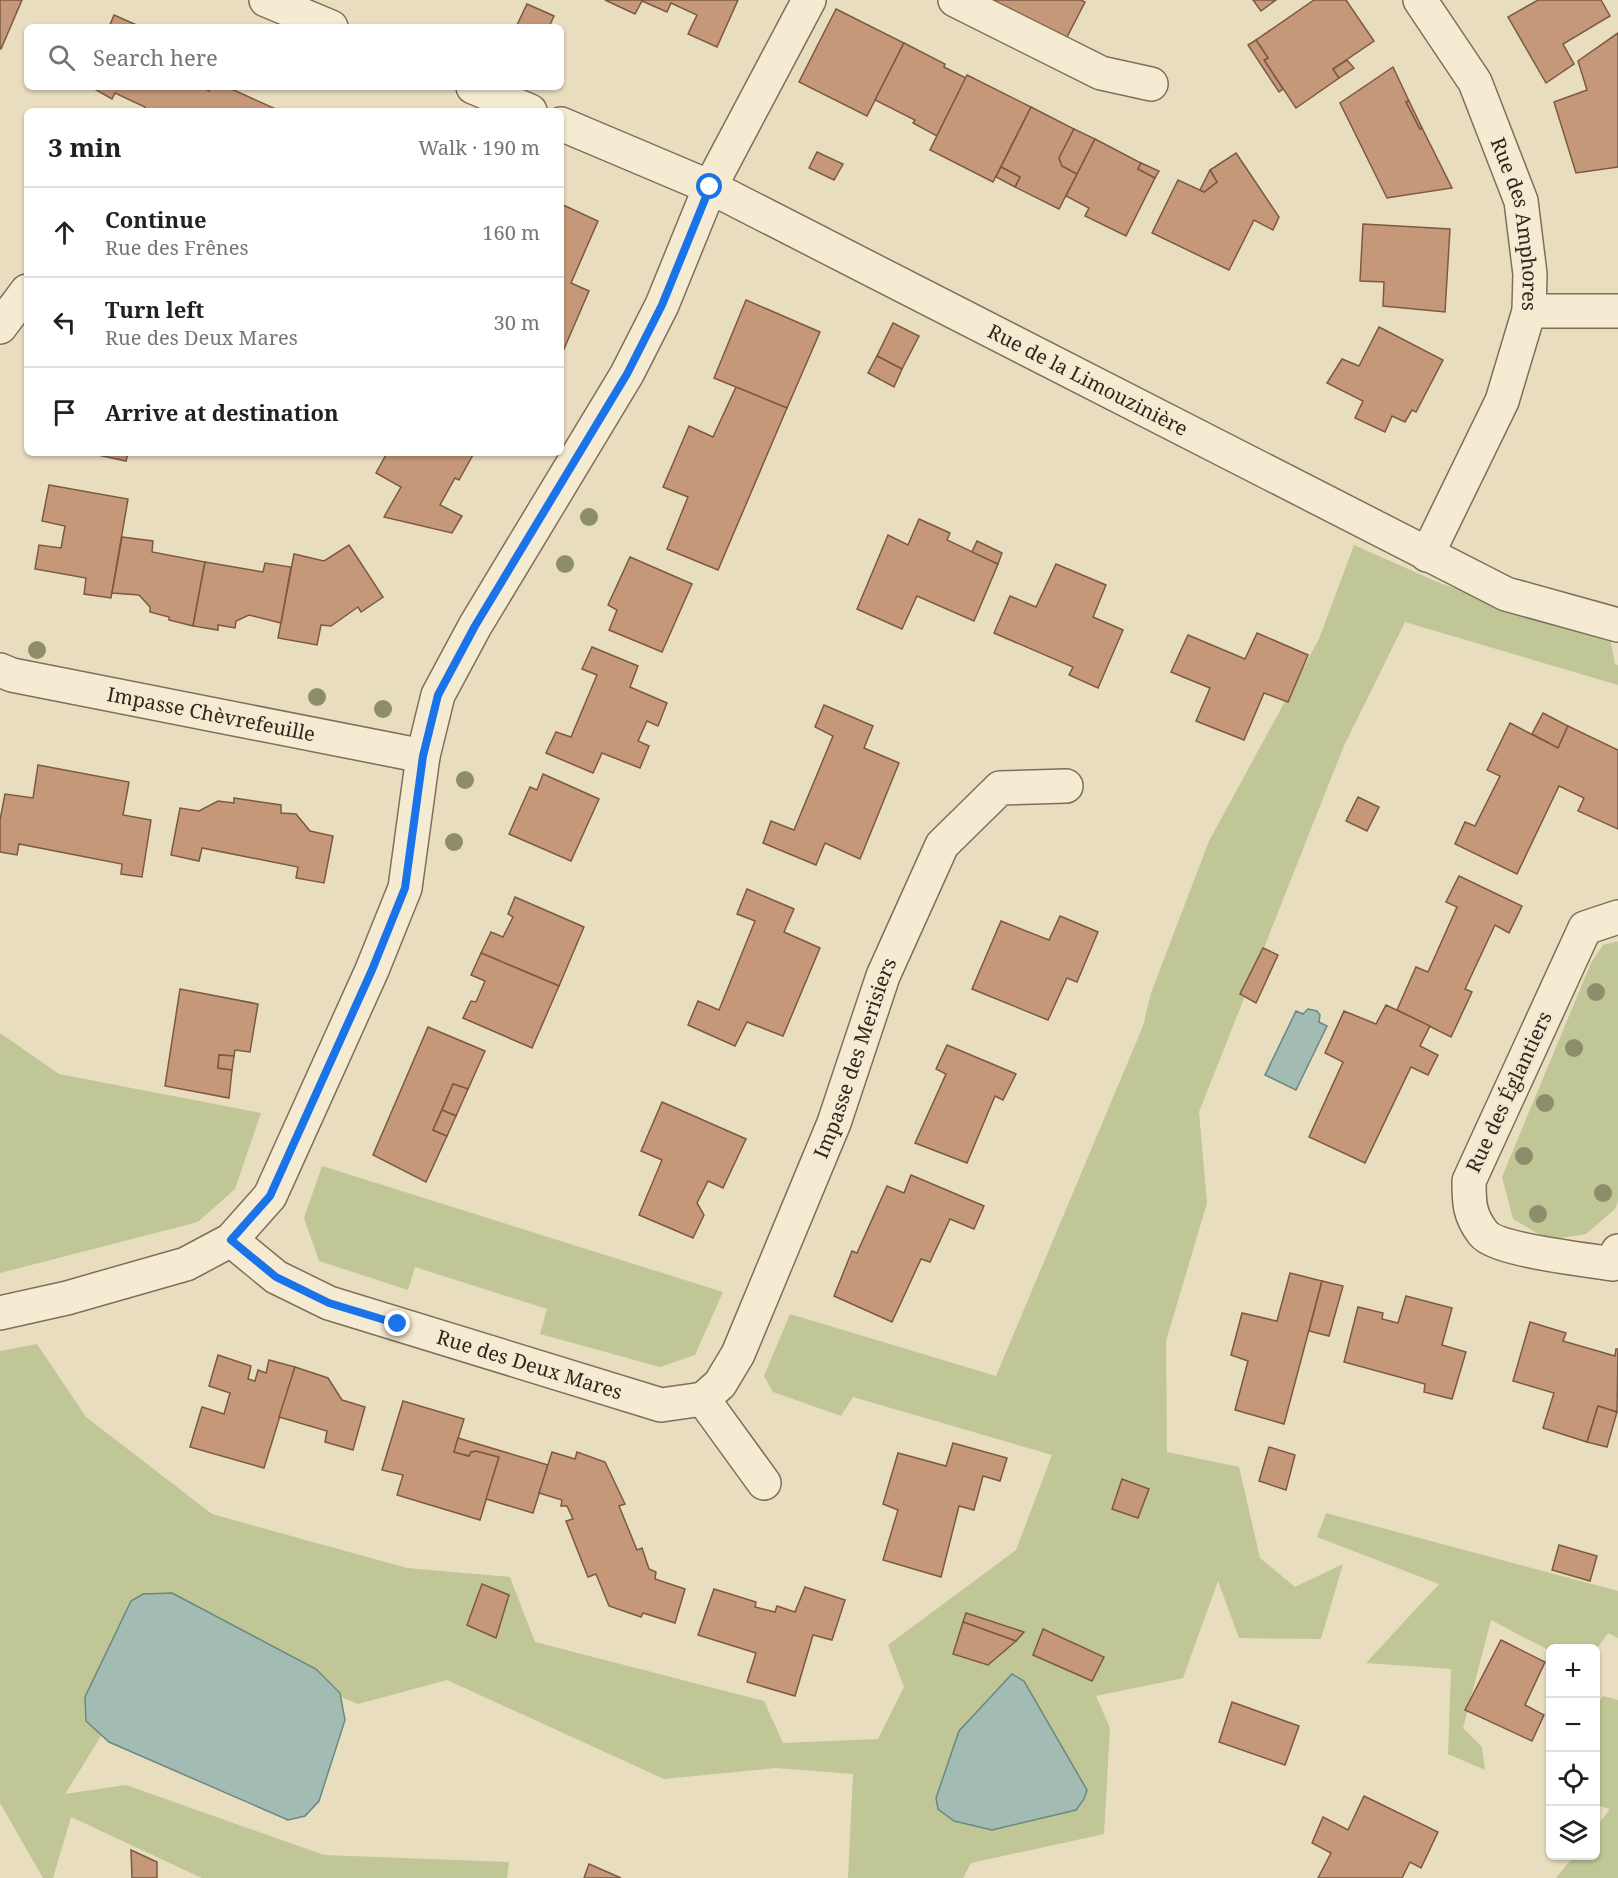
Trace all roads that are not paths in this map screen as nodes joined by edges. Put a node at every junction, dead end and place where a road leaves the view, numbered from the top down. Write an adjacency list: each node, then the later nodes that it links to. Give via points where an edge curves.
1 (267, 0): 5 (street)
2 (809, 0): 10 (street)
3 (955, 0): 6 (street, via 1101,73)
4 (1420, 0): 12 (street, Rue des Amphores, via 1475,82 1521,201 1530,274)
5 (324, 24)
6 (1151, 84)
7 (480, 90): 8 (street)
8 (523, 108)
9 (564, 125): 10 (street, Rue de la Limouzinière)
10 (710, 187): 15 (street, Rue de la Limouzinière); 18 (street, via 662,305 627,374 475,626 438,695)
11 (24, 295): 14 (street)
12 (1529, 311): 13 (street); 15 (street, Rue des Amphores, via 1502,400)
13 (1618, 311)
14 (0, 327)
15 (1427, 555): 16 (street, Rue de la Limouzinière, via 1506,594)
16 (1618, 625)
17 (0, 670): 18 (street, Impasse Chèvrefeuille)
18 (423, 756): 21 (street, via 405,888 385,939 270,1196)
19 (1066, 786): 24 (street, Impasse des Merisiers, via 1000,788 942,845 883,976 834,1123 738,1354 720,1384)
20 (1618, 917): 22 (street, Rue des Églantiers, via 1585,928 1469,1181 1469,1208 1484,1235 1525,1251)
21 (231, 1240): 23 (street, via 186,1264 67,1298); 24 (street, Rue des Deux Mares, via 276,1277 329,1303 661,1405)
22 (1616, 1260)
23 (0, 1312)
24 (703, 1400): 25 (street)
25 (764, 1483)

